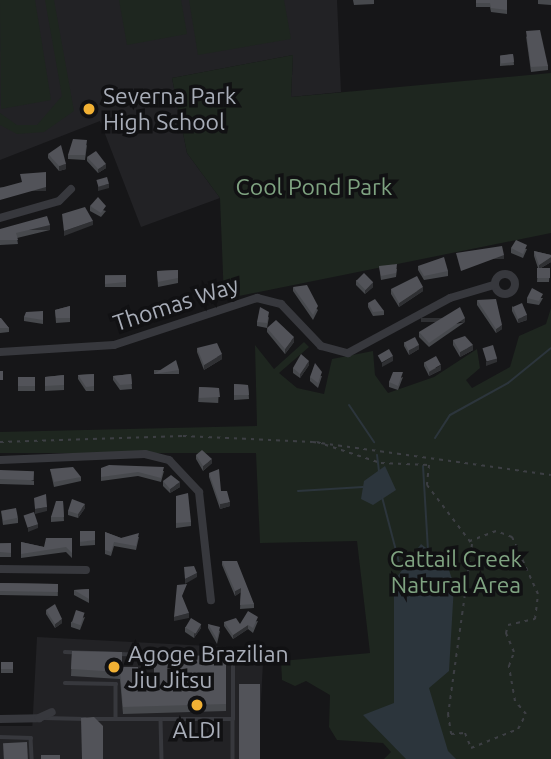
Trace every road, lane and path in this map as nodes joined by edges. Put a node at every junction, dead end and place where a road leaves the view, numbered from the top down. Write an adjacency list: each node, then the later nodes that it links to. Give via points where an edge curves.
1 (71, 189): 2 (street, via 59,201)
2 (0, 218)
3 (494, 285): 4 (street, Thomas Way, via 450,298 348,354 320,346 281,304 263,298 114,345)
4 (0, 352)
5 (133, 436): 6 (path); 7 (path); 8 (path)
6 (0, 442)
7 (317, 442): 10 (path); 11 (path, via 381,463 429,464 427,485)
8 (134, 454): 9 (street); 14 (street, via 169,460 195,485)
9 (0, 460)
10 (551, 475)
11 (470, 541): 11 (path, via 448,714 451,734 465,733 471,748 518,729 526,713 516,705 509,677 514,652 506,634 508,625 535,618 538,594 512,537 496,531)
12 (0, 569): 13 (street)
13 (86, 570)
14 (211, 600)
15 (65, 652): 16 (lane)
16 (184, 656)
17 (215, 656): 18 (lane)
18 (233, 659): 19 (lane); 26 (lane)
19 (255, 660)
20 (65, 683): 24 (lane, via 116,684)
21 (52, 712): 22 (street)
22 (39, 718): 23 (street); 24 (lane)
23 (0, 719)
24 (116, 719): 25 (lane)
25 (162, 719): 26 (lane); 29 (lane)
26 (233, 719): 30 (lane)
27 (0, 737): 28 (lane, via 31,738)
28 (32, 759)
29 (162, 759)
30 (233, 759)

